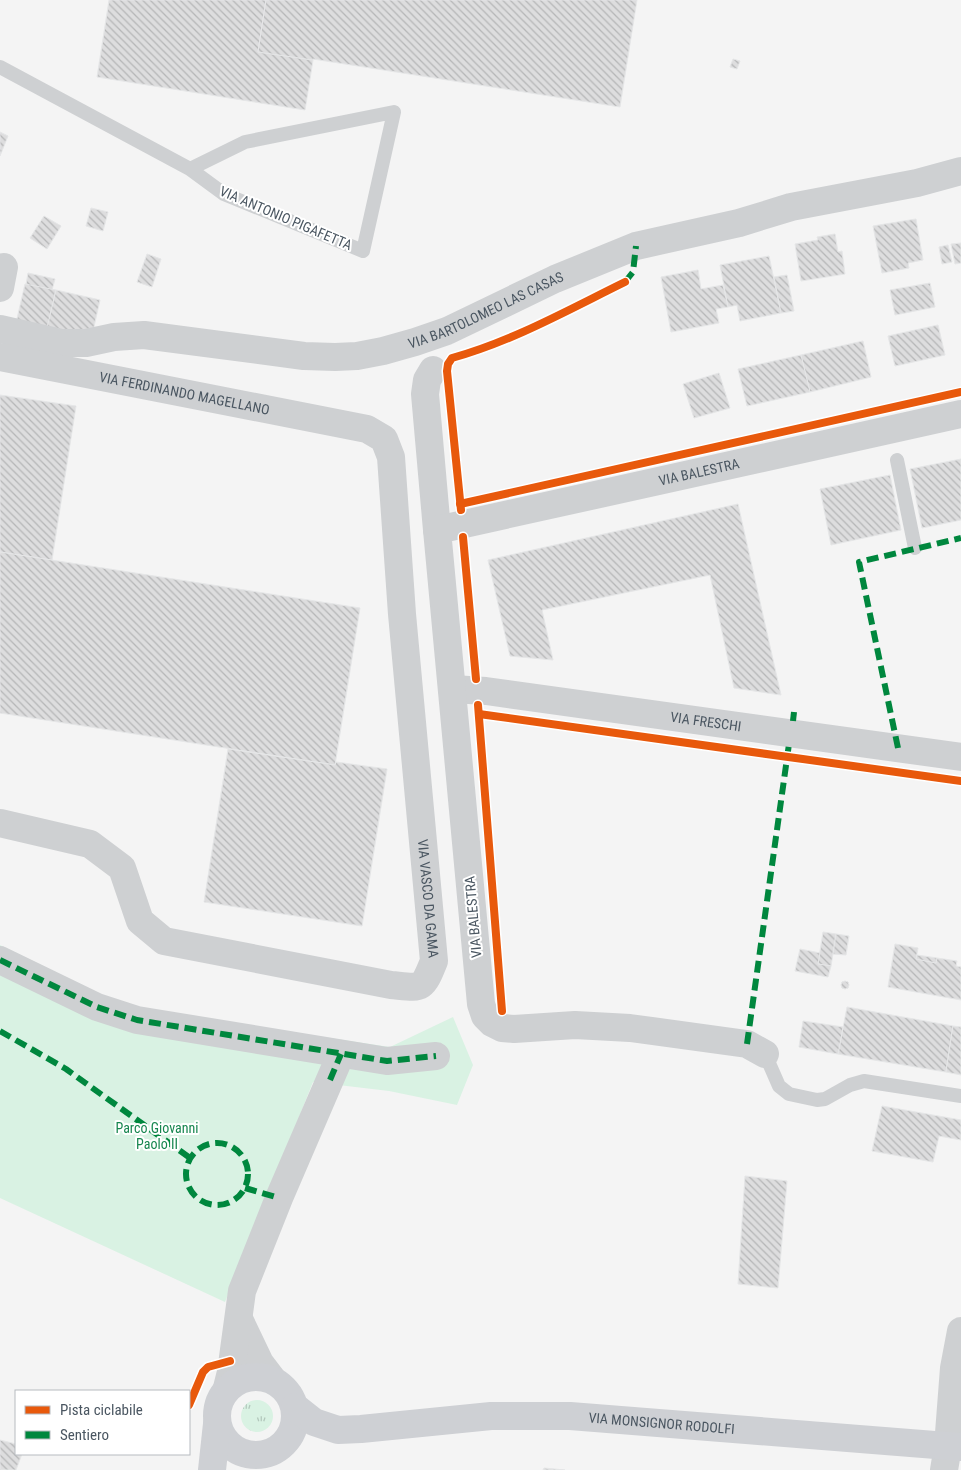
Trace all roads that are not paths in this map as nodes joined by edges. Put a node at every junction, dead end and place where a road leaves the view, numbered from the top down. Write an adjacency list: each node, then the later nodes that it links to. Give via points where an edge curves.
1 (0, 67): 2 (lane, VIA ANTONIO PIGAFETTA)
2 (190, 169): 2 (lane, VIA ANTONIO PIGAFETTA, via 224,194 363,251 394,112 245,142)
3 (961, 171): 4 (street, VIA BARTOLOMEO LAS CASAS, via 791,207 739,223 636,246 555,279 447,330 384,351 357,356 304,356 144,335 61,343)
4 (0, 329)
5 (0, 357): 8 (street, VIA FERDINANDO MAGELLANO)
6 (433, 370): 10 (street, VIA BALESTRA, via 427,380 425,394)
7 (961, 414): 10 (street, VIA BALESTRA)
8 (367, 429): 14 (street, VIA VASCO DA GAMA, via 384,439 390,457 434,961 425,982 415,987 391,985 164,942 140,921 122,868 90,844)
9 (897, 460): 11 (lane)
10 (437, 530): 12 (street, VIA BALESTRA)
11 (916, 548)
12 (452, 689): 13 (street, VIA FRESCHI, via 486,691); 17 (street, VIA BALESTRA, via 481,1004 485,1016 502,1028 574,1025 630,1028 747,1044)
13 (961, 757)
14 (0, 823)
15 (0, 960): 16 (street, via 97,1007 137,1020)
16 (341, 1054): 18 (street, via 387,1061); 20 (street, via 242,1291)
17 (765, 1054): 19 (lane, via 779,1086 789,1094 825,1099 850,1085 864,1082)
18 (436, 1056)
19 (961, 1096)
20 (238, 1318): 22 (street, via 260,1363); 23 (street)
21 (961, 1331): 28 (street, via 954,1368)
22 (273, 1380): 23 (street, via 249,1376); 24 (street, VIA MONSIGNOR RODOLFI, via 283,1387)
23 (227, 1388): 25 (street, via 216,1411)
24 (295, 1407): 26 (street, VIA MONSIGNOR RODOLFI, via 314,1422 338,1430); 27 (street, via 292,1431)
25 (217, 1424): 29 (street, via 225,1441 232,1447 250,1455); 30 (street)
26 (361, 1429): 27 (street, VIA MONSIGNOR RODOLFI, via 322,1438); 28 (street, VIA MONSIGNOR RODOLFI, via 491,1416 570,1416)
27 (286, 1441): 29 (street, VIA MONSIGNOR RODOLFI, via 269,1453)
28 (951, 1454)
29 (259, 1455): 31 (street, VIA MONSIGNOR RODOLFI)
30 (212, 1470)
31 (231, 1470)

